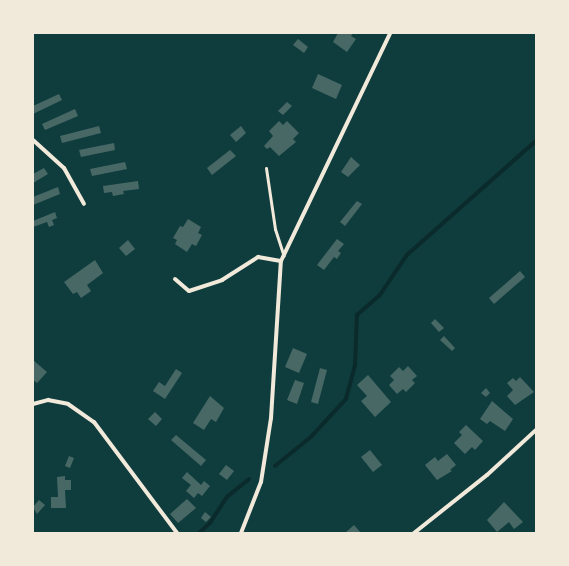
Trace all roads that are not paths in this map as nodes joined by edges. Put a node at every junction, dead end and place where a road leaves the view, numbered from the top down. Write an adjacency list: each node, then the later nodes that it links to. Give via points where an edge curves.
1 (390, 33): 5 (street)
2 (33, 140): 4 (street, via 64,168)
3 (266, 168): 5 (lane, via 275,229)
4 (84, 204)
5 (284, 256): 6 (street)
6 (282, 261): 7 (street, via 258,257 222,280 189,291); 11 (street, via 271,418 261,482)
7 (175, 279)
8 (33, 404): 10 (street, via 48,400 68,404 94,422)
9 (536, 430): 12 (street, via 487,475)
10 (177, 533)
11 (241, 533)
12 (415, 533)

